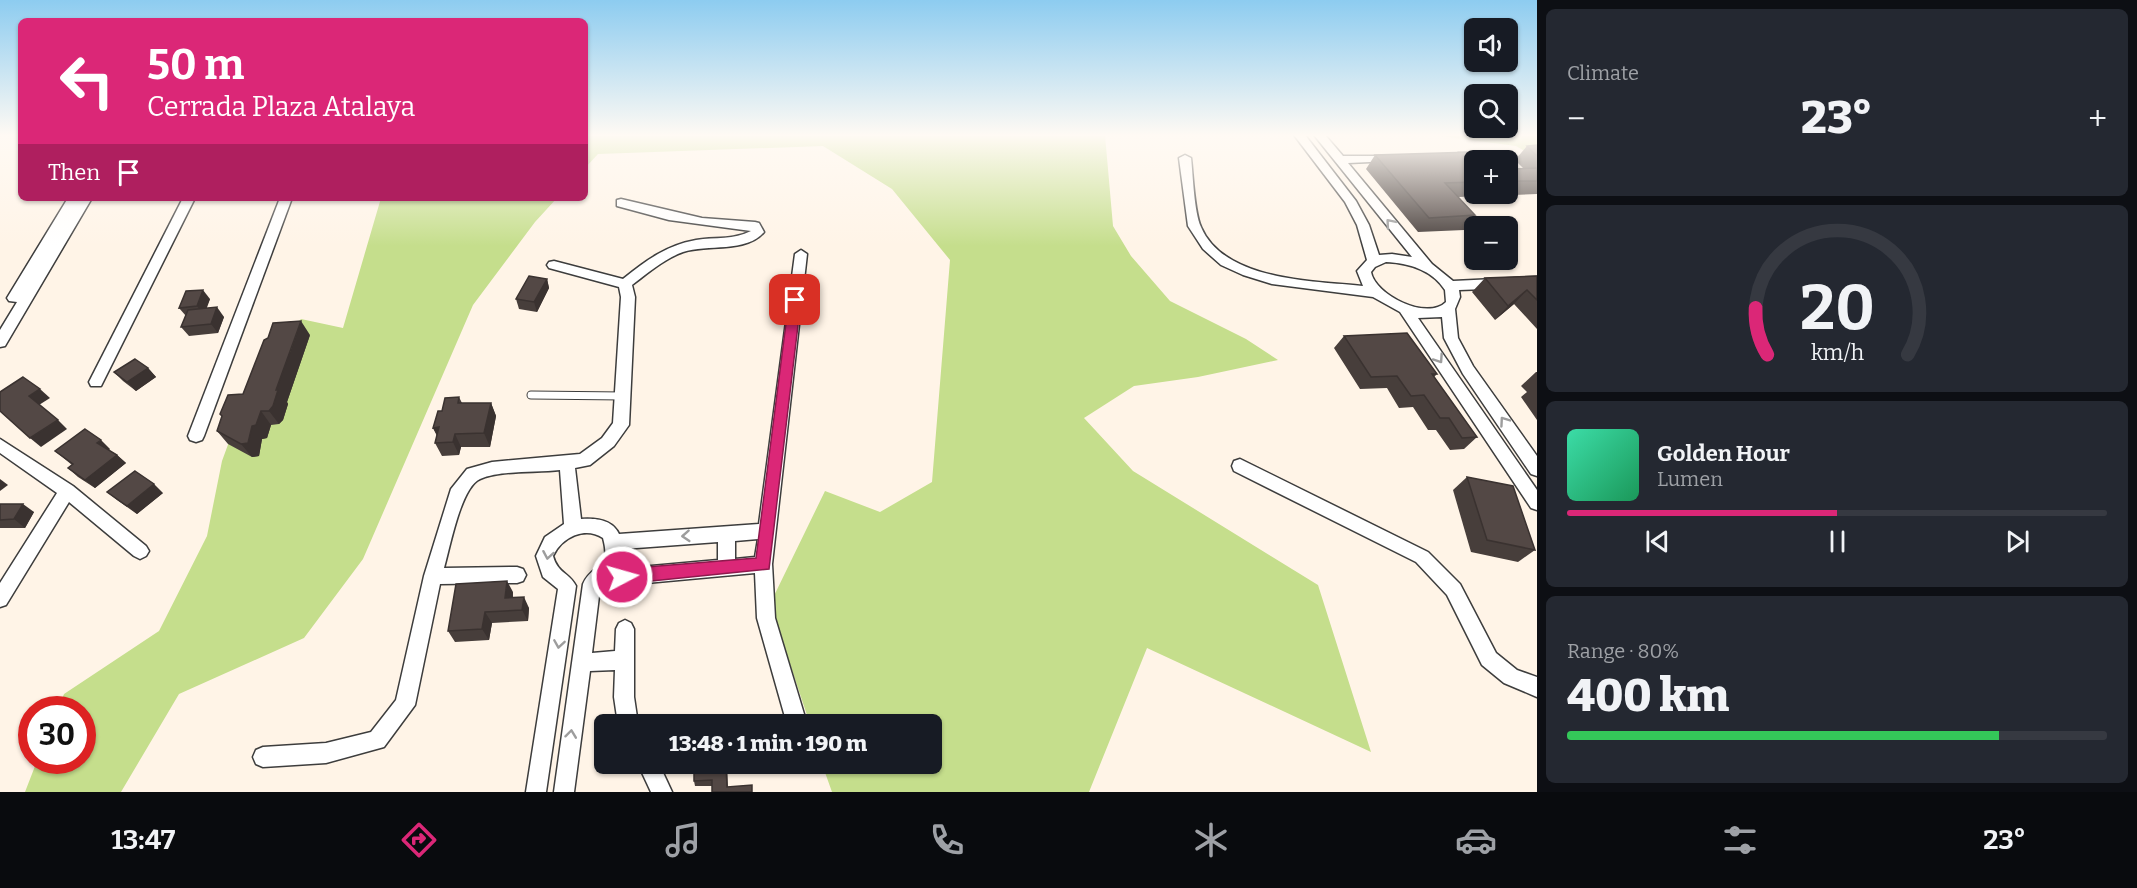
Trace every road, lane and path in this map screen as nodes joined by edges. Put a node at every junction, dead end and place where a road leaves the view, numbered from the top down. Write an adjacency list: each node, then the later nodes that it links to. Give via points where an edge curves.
1 (1187, 172): 16 (street, via 1194,226 1219,258 1268,279)
2 (1328, 172): 10 (street, via 1363,225)
3 (1348, 172): 12 (street, one-way to 3)
4 (72, 201): 19 (street)
5 (84, 201): 20 (street)
6 (187, 201): 21 (street)
7 (285, 201): 24 (street)
8 (621, 203): 14 (street, via 680,218 755,226 758,232 750,238 692,245 668,253)
9 (801, 254): 32 (street)
10 (1374, 260): 12 (street, via 1399,258); 16 (street, via 1364,273)
11 (554, 265): 14 (street)
12 (1428, 267): 15 (street)
13 (1537, 282): 15 (street)
14 (625, 284): 23 (street, via 628,297)
15 (1450, 285): 17 (street, via 1454,303)
16 (1374, 292): 18 (street)
17 (1448, 309): 18 (street, via 1430,314); 28 (street, one-way to 17, via 1468,370 1451,339)
18 (1406, 310): 30 (street, one-way to 30)
19 (0, 321)
20 (0, 342)
21 (96, 382)
22 (531, 395): 23 (lane)
23 (624, 396): 26 (street, via 621,425 608,442 584,460)
24 (196, 436)
25 (0, 444): 29 (street)
26 (567, 463): 31 (street); 39 (street, via 473,474 459,489)
27 (1240, 466): 45 (street, via 1422,557 1457,596 1489,658 1509,675)
28 (1537, 469)
29 (68, 491): 35 (street); 41 (street)
30 (1537, 503)
31 (573, 526): 34 (street, via 591,524 606,530); 50 (street, one-way to 50, via 558,534 547,548 545,564 553,578 567,586)
32 (766, 531): 33 (street); 36 (street)
33 (727, 533): 34 (street, one-way to 34); 37 (street)
34 (615, 542): 40 (street, via 615,561)
35 (140, 551)
36 (763, 564): 37 (street); 47 (street, via 766,618)
37 (726, 567): 40 (street)
38 (517, 575): 39 (street)
39 (434, 576): 48 (street, via 405,705 377,740 326,753)
40 (601, 579): 44 (street, via 592,584)
41 (0, 599)
42 (625, 629): 43 (street)
43 (623, 660): 44 (street); 46 (street)
44 (580, 663): 51 (street, one-way to 44)
45 (1537, 687)
46 (627, 714)
47 (794, 714)
48 (263, 758)
49 (653, 774): 52 (street)
50 (536, 792)
51 (564, 792)
52 (662, 792)

